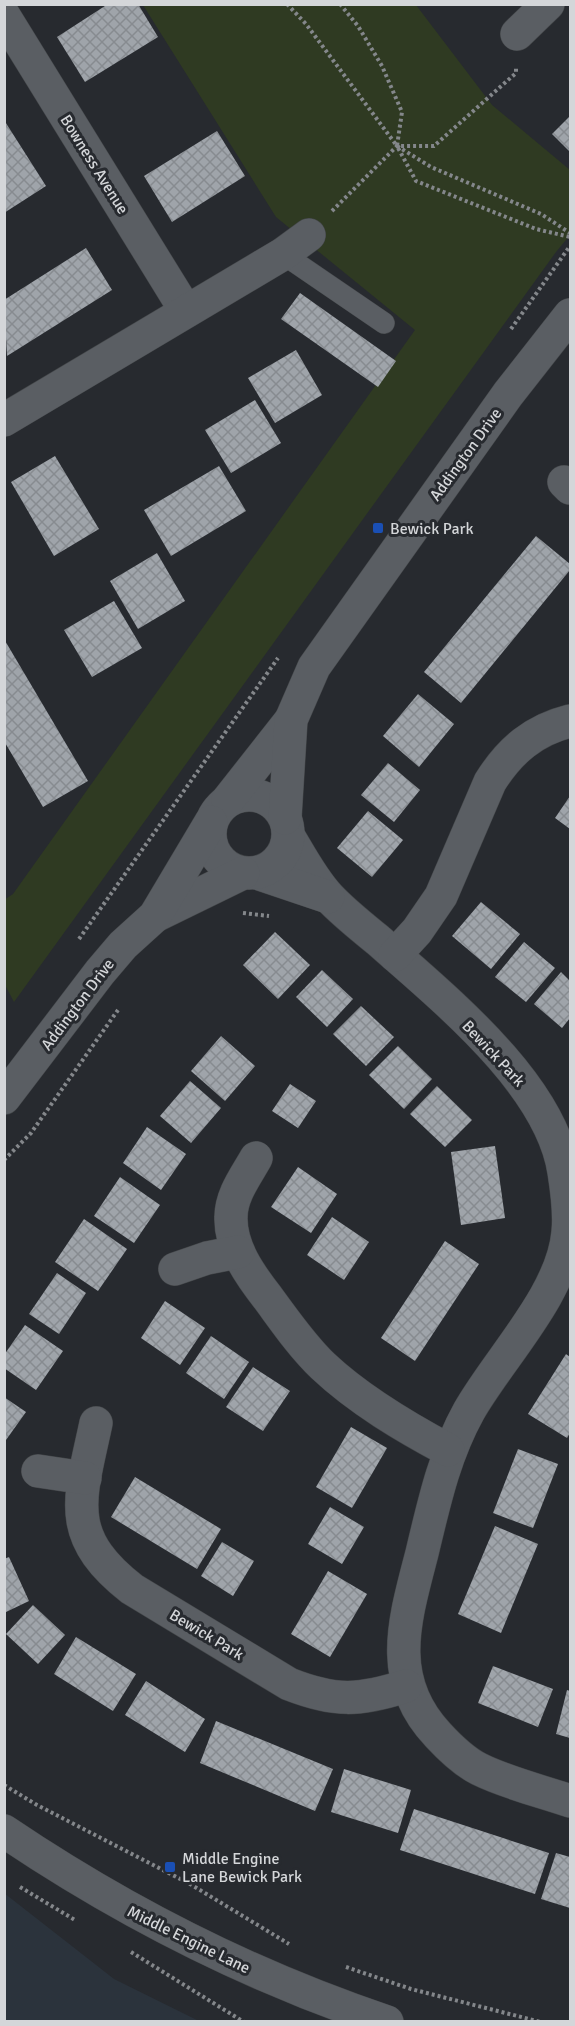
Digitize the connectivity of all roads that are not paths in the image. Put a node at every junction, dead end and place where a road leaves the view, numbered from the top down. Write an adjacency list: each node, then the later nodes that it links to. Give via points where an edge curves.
1 (548, 4): 3 (street)
2 (4, 16): 6 (street, Bowness Avenue)
3 (517, 34)
4 (309, 235): 5 (street)
5 (283, 254): 6 (street); 8 (lane)
6 (186, 311): 9 (street)
7 (570, 315): 10 (street, Addington Drive, via 508,394 314,667)
8 (384, 323)
9 (4, 420)
10 (291, 720): 12 (street, Addington Drive); 13 (street, Addington Drive)
11 (570, 722): 17 (street, via 541,730 500,765 441,896)
12 (220, 811): 13 (street, via 252,794 275,804); 14 (street, via 209,836 212,849 230,869); 16 (street, Addington Drive)
13 (287, 827): 14 (street, via 279,860 270,868); 15 (street, Bewick Park)
14 (250, 873): 15 (street, Bewick Park); 16 (street, Addington Drive)
15 (328, 897): 17 (street, Bewick Park)
16 (155, 916): 18 (street, Addington Drive, via 100,972)
17 (395, 955): 20 (street, Bewick Park, via 463,1019 527,1089 545,1115)
18 (4, 1098)
19 (256, 1158): 21 (street, via 236,1193 231,1214 231,1231)
20 (567, 1171): 24 (street, Bewick Park, via 568,1234 561,1263)
21 (238, 1252): 22 (street); 24 (street, via 259,1287 322,1365 355,1392)
22 (176, 1269)
23 (96, 1423): 26 (street, Bewick Park)
24 (448, 1450): 27 (street, Bewick Park, via 410,1601 404,1636)
25 (38, 1472): 26 (street)
26 (84, 1478): 27 (street, Bewick Park, via 82,1503 89,1542 102,1563 132,1589 289,1684 313,1693 335,1699 369,1697)
27 (406, 1686): 28 (street, Bewick Park, via 427,1721 454,1751 479,1769)
28 (570, 1801)
29 (4, 1831): 30 (street, Middle Engine Lane, via 98,1891 187,1940 275,1981)
30 (387, 2022)

